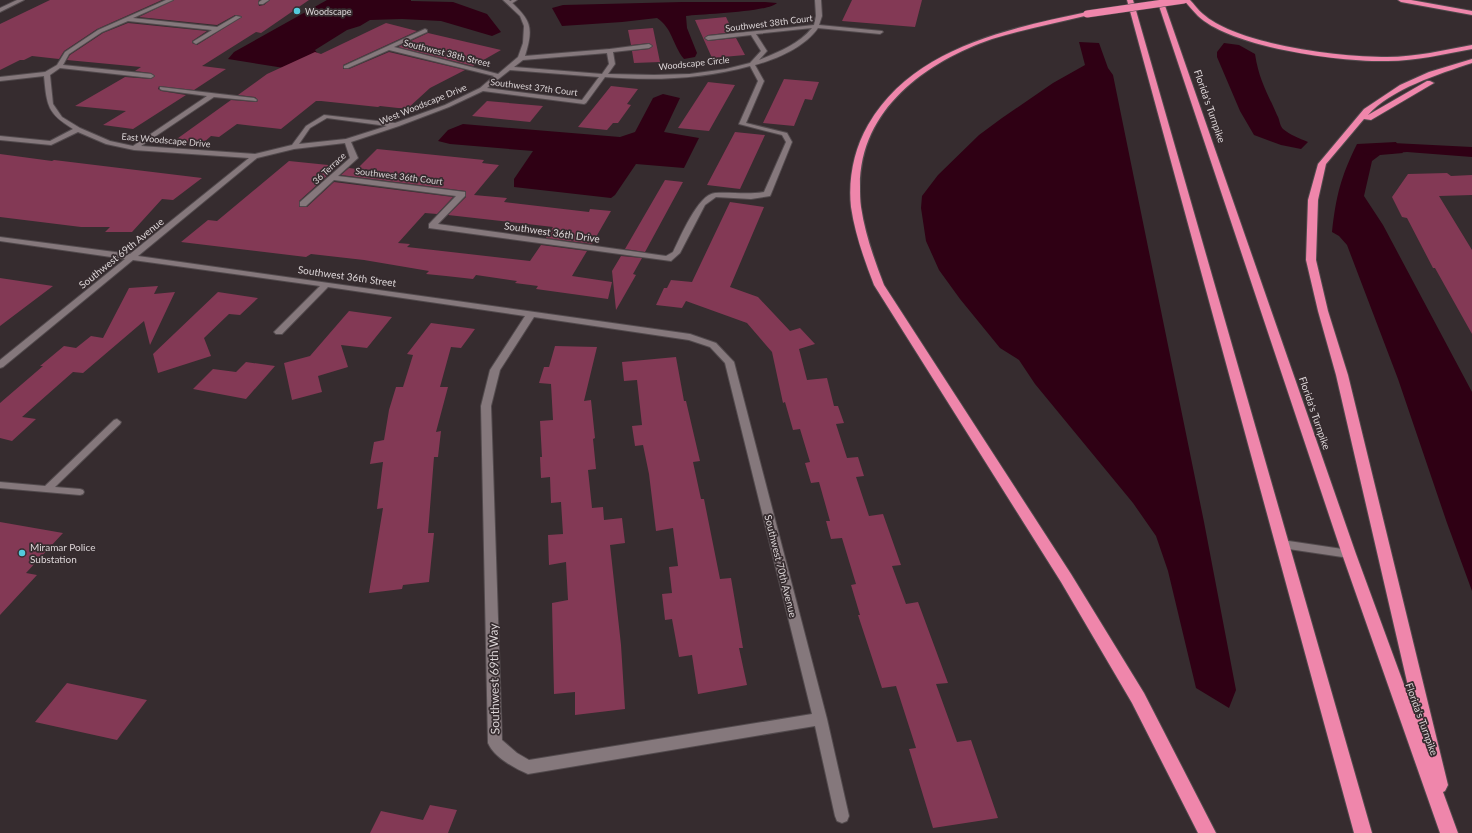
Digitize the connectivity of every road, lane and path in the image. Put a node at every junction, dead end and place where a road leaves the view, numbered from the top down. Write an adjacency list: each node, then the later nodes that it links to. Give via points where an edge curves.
1 (21, 0): 12 (street)
2 (170, 0): 15 (street)
3 (266, 0): 11 (street)
4 (818, 0): 16 (street)
5 (1130, 0): 65 (highway)
6 (1160, 0): 66 (highway, Florida's Turnpike)
7 (1184, 0): 69 (highway, bridge, via 1087,14 1021,29 976,43 922,71 898,89 875,117 867,132 860,150 854,182 854,200 857,223 879,285 1066,578 1134,691)
8 (1187, 0): 24 (highway, via 1199,14 1229,31 1270,44 1312,53 1387,59)
9 (1402, 0): 13 (highway)
10 (510, 1): 27 (street, via 528,26)
11 (261, 3)
12 (0, 10)
13 (1472, 13)
14 (238, 17): 17 (street)
15 (125, 19): 17 (street); 30 (street, via 100,31 68,53)
16 (817, 26): 19 (street, Southwest 38th Court); 20 (street, Southwest 38th Court); 29 (street, Woodscape Circle, via 806,39 772,58)
17 (217, 29): 22 (street)
18 (425, 31): 25 (street)
19 (880, 32)
20 (753, 34): 21 (street, Southwest 38th Court); 29 (street, via 764,51)
21 (708, 38)
22 (196, 42)
23 (649, 46): 26 (street)
24 (1472, 47)
25 (389, 48): 31 (street); 36 (street, Southwest 38th Street)
26 (610, 52): 27 (street); 37 (street, via 612,64)
27 (521, 58): 32 (street, West Woodscape Drive)
28 (1472, 61): 44 (highway, via 1403,87 1367,111)
29 (752, 64): 37 (street, Woodscape Circle, via 676,76); 53 (street, Southwest 36th Drive, via 761,81 742,124 785,134 789,142 767,194 751,197 714,195 702,204 676,253 668,259)
30 (60, 66): 34 (street); 35 (street)
31 (346, 67)
32 (510, 68): 36 (street, West Woodscape Drive); 37 (street, Woodscape Circle)
33 (1472, 68): 44 (highway, via 1427,85)
34 (47, 74): 38 (street); 45 (street, East Woodscape Drive, via 50,104 60,118)
35 (151, 76)
36 (500, 76): 40 (street, West Woodscape Drive)
37 (604, 76): 40 (street, Southwest 37th Court, via 584,102)
38 (2, 80)
39 (162, 88): 41 (street)
40 (482, 89): 43 (street, West Woodscape Drive, via 447,106)
41 (214, 94): 42 (street); 49 (street)
42 (254, 100)
43 (397, 125): 47 (street, West Woodscape Drive); 48 (street, via 326,116 308,127)
44 (1354, 125): 71 (highway, via 1322,164 1313,200 1311,260 1342,375)
45 (78, 129): 46 (street, via 51,143); 49 (street, East Woodscape Drive, via 108,144)
46 (0, 138)
47 (347, 141): 48 (street, West Woodscape Drive); 51 (street, 36 Terrace, via 354,158)
48 (294, 147): 50 (street, West Woodscape Drive)
49 (134, 148): 50 (street, East Woodscape Drive)
50 (255, 156): 55 (street, Southwest 69th Avenue)
51 (333, 178): 52 (street, 36 Terrace); 53 (street, Southwest 36th Court, via 462,194)
52 (304, 204)
53 (432, 226)
54 (0, 239): 55 (street, Southwest 36th Street)
55 (132, 258): 56 (street, Southwest 36th Street); 60 (street, Southwest 69th Avenue)
56 (326, 284): 57 (street, Southwest 36th Street); 58 (street)
57 (531, 314): 59 (street, Southwest 36th Street); 67 (street, Southwest 69th Way, via 495,370 486,406 495,743 512,758 528,767)
58 (279, 332)
59 (690, 337): 67 (street, Southwest 70th Avenue, via 712,344 729,362)
60 (0, 365)
61 (117, 422): 63 (lane)
62 (0, 485): 63 (lane)
63 (47, 489): 64 (lane)
64 (80, 492)
65 (1282, 544): 66 (lane); 70 (highway)
66 (1349, 554): 71 (highway, Florida's Turnpike)
67 (820, 719): 68 (street, Southwest 70th Avenue)
68 (842, 816)
69 (1207, 833)
70 (1363, 833)
71 (1449, 833)

